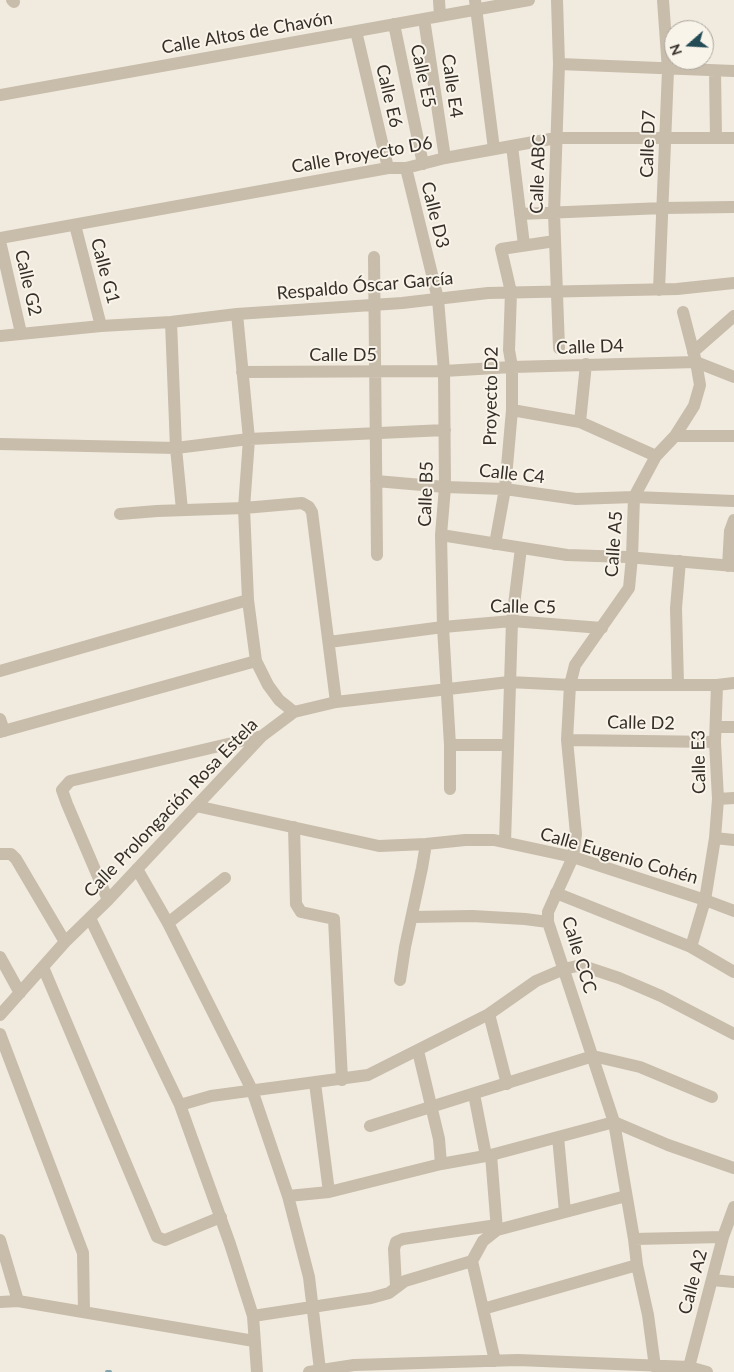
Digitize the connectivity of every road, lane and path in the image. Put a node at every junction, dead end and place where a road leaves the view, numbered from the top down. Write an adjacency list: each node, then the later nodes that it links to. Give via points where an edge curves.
1 (439, 0): 6 (street)
2 (529, 0): 5 (street, Calle Altos de Chavón)
3 (557, 0): 11 (street, Calle ABC)
4 (663, 0): 8 (street, Calle D7)
5 (475, 5): 6 (street, Calle Altos de Chavón); 22 (street)
6 (440, 16): 7 (street, Calle Altos de Chavón)
7 (424, 19): 9 (street, Calle Altos de Chavón); 23 (street, Calle E4)
8 (664, 20)
9 (394, 24): 10 (street, Calle Altos de Chavón); 24 (street, Calle E5)
10 (356, 31): 16 (street, Calle Altos de Chavón); 25 (street, Calle E6)
11 (559, 64): 12 (street); 17 (street, Calle ABC)
12 (664, 70)
13 (668, 70): 14 (street); 18 (street, Calle D7)
14 (715, 71): 15 (street); 19 (street)
15 (734, 71)
16 (0, 95)
17 (556, 138): 18 (street, Calle Proyecto D6); 21 (street, Calle Proyecto D6); 29 (street, Calle ABC)
18 (665, 138): 19 (street, Calle Proyecto D6); 28 (street, Calle D7)
19 (716, 138): 20 (street, Calle Proyecto D6)
20 (734, 138)
21 (512, 146): 22 (street, Calle Proyecto D6); 30 (street)
22 (494, 149): 23 (street, Calle Proyecto D6)
23 (445, 158): 24 (street, Calle Proyecto D6)
24 (423, 164): 26 (street, Calle Proyecto D6)
25 (388, 168): 26 (street, Calle Proyecto D6); 31 (street, Calle Proyecto D6)
26 (406, 168): 40 (street, Calle D3)
27 (734, 207): 28 (street)
28 (663, 208): 29 (street); 37 (street, Calle D7)
29 (554, 213): 30 (street); 33 (street, Calle ABC)
30 (520, 214): 34 (street)
31 (75, 225): 32 (street, Calle Proyecto D6); 46 (street, Calle G1)
32 (0, 240): 47 (street, Calle G2)
33 (555, 241): 34 (street); 39 (street, Calle ABC)
34 (524, 245): 38 (street, Proyecto D2, via 501,248)
35 (374, 257): 41 (street)
36 (734, 283): 37 (street, Respaldo Óscar García)
37 (659, 290): 39 (street, Respaldo Óscar García)
38 (511, 292): 39 (street, Respaldo Óscar García); 40 (street, Respaldo Óscar García); 52 (street, Proyecto D2, via 509,350)
39 (557, 292): 49 (street, Calle ABC)
40 (438, 299): 41 (street, Respaldo Óscar García); 53 (street, Calle B5)
41 (374, 305): 43 (street, Respaldo Óscar García); 55 (street)
42 (683, 312): 50 (street, Calle A5)
43 (237, 314): 45 (street, Respaldo Óscar García); 54 (street)
44 (734, 316): 50 (street)
45 (170, 322): 46 (street, Respaldo Óscar García); 65 (street)
46 (102, 326): 47 (street, Respaldo Óscar García)
47 (21, 334): 48 (street, Respaldo Óscar García)
48 (0, 336)
49 (559, 348)
50 (695, 357): 51 (street, Calle D4); 56 (street, Calle D4); 61 (street, Calle A5, via 700,385 694,406)
51 (586, 364): 52 (street, Calle D4); 58 (street)
52 (512, 367): 53 (street, Calle D4); 57 (street, Proyecto D2)
53 (444, 371): 55 (street, Calle D5); 59 (street, Calle B5)
54 (242, 372): 55 (street, Calle D5); 63 (street)
55 (376, 372): 60 (street)
56 (734, 378)
57 (512, 410): 58 (street); 69 (street, Proyecto D2)
58 (580, 422): 66 (street)
59 (445, 430): 60 (street); 68 (street, Calle B5)
60 (375, 433): 63 (street); 67 (street)
61 (675, 436): 62 (street); 66 (street, Calle A5)
62 (734, 436)
63 (249, 439): 65 (street); 72 (street)
64 (0, 444): 65 (street)
65 (176, 448): 73 (street)
66 (656, 456): 70 (street, Calle A5)
67 (376, 481): 68 (street, Calle C4); 79 (street)
68 (445, 487): 69 (street, Calle C4); 76 (street, Calle B5)
69 (505, 489): 70 (street, Calle C4, via 576,499); 77 (street, Proyecto D2)
70 (634, 497): 71 (street); 80 (street, Calle A5)
71 (734, 500)
72 (244, 508): 73 (street); 83 (street); 87 (street, via 302,503 309,507)
73 (182, 510): 74 (street)
74 (120, 514)
75 (734, 520): 82 (street, via 730,531)
76 (441, 535): 77 (street); 85 (street, Calle B5)
77 (496, 544): 78 (street)
78 (521, 548): 80 (street, via 568,555); 84 (street)
79 (377, 555)
80 (632, 557): 81 (street); 86 (street, Calle A5, via 628,588)
81 (680, 562): 82 (street); 93 (street, via 676,608)
82 (731, 566)
83 (248, 600): 88 (street); 89 (street)
84 (512, 621): 85 (street, Calle C5); 86 (street, Calle C5); 90 (street)
85 (443, 627): 87 (street, Calle C5); 95 (street, Calle B5)
86 (602, 628): 92 (street, Calle A5, via 575,665)
87 (328, 642): 96 (street)
88 (256, 661): 97 (street, via 278,700); 100 (street)
89 (0, 670)
90 (509, 682): 92 (street, Calle Prolongación Rosa Estela); 95 (street, Calle Prolongación Rosa Estela); 104 (street)
91 (734, 683): 94 (street, Calle Prolongación Rosa Estela)
92 (570, 685): 93 (street, Calle Prolongación Rosa Estela); 102 (street, Calle A5)
93 (678, 685): 94 (street, Calle Prolongación Rosa Estela)
94 (717, 685): 98 (street, Calle E3)
95 (446, 690): 96 (street, Calle Prolongación Rosa Estela); 105 (street, Calle B5)
96 (336, 702): 97 (street, Calle Prolongación Rosa Estela)
97 (294, 712): 101 (street, Calle Prolongación Rosa Estela)
98 (716, 727): 99 (street); 103 (street, Calle E3)
99 (734, 727)
100 (1, 728)
101 (262, 736): 109 (street, Calle Prolongación Rosa Estela); 120 (street, via 70,781 62,790)
102 (567, 740): 103 (street, Calle D2); 116 (street, Calle CCC, via 576,834)
103 (715, 742): 108 (street, Calle E3)
104 (508, 744): 105 (street); 113 (street)
105 (450, 745): 106 (street, Calle B5)
106 (450, 789)
107 (734, 798): 108 (street)
108 (718, 799): 111 (street, Calle E3)
109 (196, 806): 110 (street, Calle Eugenio Cohén); 117 (street, Calle Prolongación Rosa Estela)
110 (294, 828): 114 (street, Calle Eugenio Cohén, via 379,846); 141 (street, via 296,904 300,912 334,919)
111 (715, 838): 112 (street); 121 (street, Calle E3)
112 (734, 840)
113 (505, 842): 114 (street, Calle Eugenio Cohén, via 465,840); 116 (street, Calle Eugenio Cohén)
114 (426, 844): 123 (street)
115 (1, 852): 127 (street, via 16,859)
116 (572, 857): 119 (street, Calle CCC); 121 (street, Calle Eugenio Cohén)
117 (137, 869): 120 (street, Calle Prolongación Rosa Estela); 126 (street)
118 (225, 878): 126 (street)
119 (556, 893): 125 (street, Calle CCC, via 548,912); 128 (street)
120 (108, 900): 124 (street, Calle Prolongación Rosa Estela)
121 (705, 900): 122 (street, Calle Eugenio Cohén); 128 (street, Calle E3)
122 (734, 911)
123 (413, 917): 125 (street, via 472,916); 133 (street)
124 (90, 918): 127 (street, Calle Prolongación Rosa Estela); 147 (street)
125 (548, 922): 131 (street, Calle CCC)
126 (168, 923): 144 (street)
127 (65, 942): 130 (street, Calle Prolongación Rosa Estela)
128 (691, 948): 132 (street)
129 (0, 957): 134 (street)
130 (43, 967): 134 (street, Calle Prolongación Rosa Estela); 160 (street, via 157,1238 165,1240)
131 (564, 969): 135 (street, via 536,981); 138 (street, via 577,966 619,978); 140 (street, Calle CCC)
132 (734, 972)
133 (400, 980)
134 (20, 993): 136 (street, Calle Prolongación Rosa Estela)
135 (488, 1014): 139 (street); 143 (street)
136 (0, 1015)
137 (0, 1034): 174 (street, via 83,1253)
138 (734, 1034)
139 (418, 1051): 141 (street, via 368,1075); 148 (street)
140 (593, 1056): 143 (street); 146 (street, via 640,1067); 149 (street, Calle CCC)
141 (342, 1080): 142 (street)
142 (315, 1083): 144 (street); 155 (street)
143 (506, 1084): 145 (street)
144 (252, 1090): 147 (street); 156 (street)
145 (474, 1094): 148 (street); 152 (street)
146 (712, 1097)
147 (180, 1105): 160 (street)
148 (431, 1107): 150 (street); 153 (street, via 440,1139)
149 (614, 1122): 151 (street); 154 (street); 157 (street, Calle CCC)
150 (370, 1126)
151 (558, 1137): 152 (street); 159 (street)
152 (489, 1155): 153 (street); 161 (street)
153 (441, 1164): 155 (street)
154 (734, 1168)
155 (329, 1192): 156 (street)
156 (288, 1196): 172 (street, via 310,1278)
157 (626, 1196): 159 (street); 163 (street, Calle CCC)
158 (734, 1207): 162 (street, Calle A2)
159 (565, 1212): 161 (street)
160 (221, 1217): 175 (street)
161 (497, 1228): 165 (street, via 482,1241); 169 (street, via 396,1242)
162 (723, 1237): 163 (street); 167 (street, Calle A2)
163 (634, 1238): 166 (street, Calle CCC)
164 (0, 1240): 170 (street)
165 (472, 1261): 169 (street); 173 (street)
166 (637, 1265): 173 (street); 178 (street, Calle CCC)
167 (712, 1280): 168 (street); 179 (street, Calle A2)
168 (734, 1282)
169 (396, 1286): 172 (street, via 389,1293 371,1298)
170 (18, 1301): 171 (street); 174 (street)
171 (0, 1302)
172 (312, 1306): 175 (street); 181 (street)
173 (483, 1309): 177 (street)
174 (84, 1312): 176 (street)
175 (253, 1316): 176 (street)
176 (254, 1341): 182 (street)
177 (494, 1361): 178 (street); 180 (street)
178 (655, 1367): 179 (street)
179 (689, 1367): 183 (street)
180 (354, 1368): 181 (street)
181 (314, 1371)
182 (257, 1372)
183 (708, 1372)

